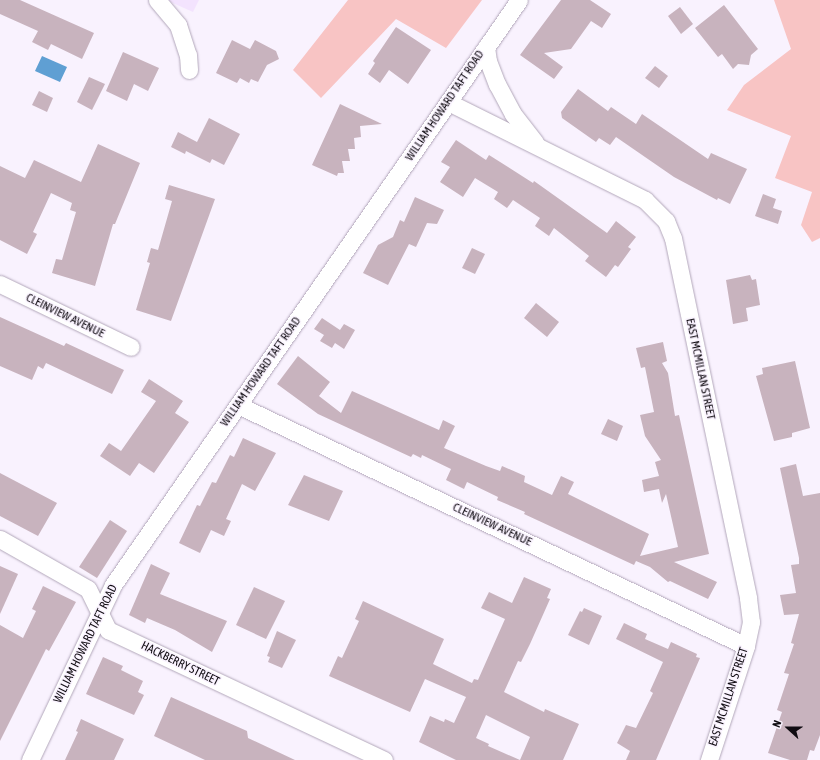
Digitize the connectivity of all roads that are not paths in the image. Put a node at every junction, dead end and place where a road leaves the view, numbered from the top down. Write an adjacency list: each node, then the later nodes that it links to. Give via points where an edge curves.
1 (157, 0): 4 (street, via 178,26 188,55)
2 (519, 0): 3 (street, WILLIAM HOWARD TAFT ROAD)
3 (486, 47): 5 (street, WILLIAM HOWARD TAFT ROAD); 6 (street, via 488,61 497,84 513,114)
4 (189, 70)
5 (448, 102): 6 (street, EAST MCMILLAN STREET); 9 (street, WILLIAM HOWARD TAFT ROAD)
6 (537, 145): 12 (street, EAST MCMILLAN STREET, via 645,200 666,221 673,238 748,598 751,622)
7 (0, 284): 8 (street, CLEINVIEW AVENUE)
8 (131, 347)
9 (238, 405): 11 (street, WILLIAM HOWARD TAFT ROAD, via 114,586); 12 (street, CLEINVIEW AVENUE)
10 (0, 539): 11 (street, HACKBERRY STREET, via 88,589)
11 (101, 610): 13 (street, WILLIAM HOWARD TAFT ROAD); 14 (street, HACKBERRY STREET, via 108,630)
12 (746, 646): 15 (street, EAST MCMILLAN STREET)
13 (30, 760)
14 (384, 760)
15 (709, 760)

